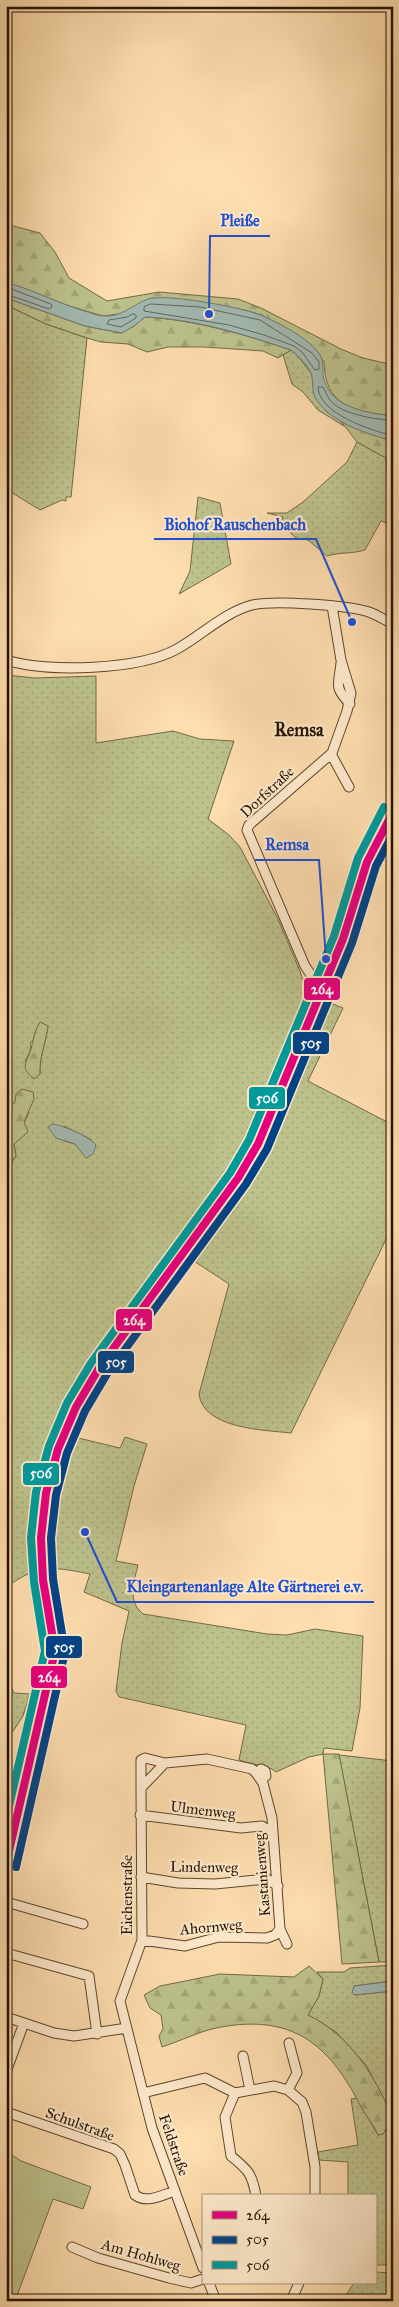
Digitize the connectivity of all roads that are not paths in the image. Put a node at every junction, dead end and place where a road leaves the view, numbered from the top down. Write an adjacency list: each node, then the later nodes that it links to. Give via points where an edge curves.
1 (332, 606): 2 (street, via 370,613); 3 (street, via 253,605 236,611 165,655 136,662 99,667 49,667); 4 (street, Dorfstraße, via 341,660 338,688 350,704)
2 (393, 624)
3 (6, 660)
4 (331, 754): 5 (street); 7 (street, Dorfstraße, via 247,830 304,966)
5 (349, 786)
6 (393, 812): 7 (street, via 367,862 343,939)
7 (323, 986): 14 (street, via 258,1144 238,1178 98,1369 69,1423 52,1467 40,1539 55,1650)
8 (165, 1763): 9 (street); 9 (street, Eichenstraße, via 141,1760); 11 (street, Kastanienweg, via 207,1759 252,1769 260,1779)
9 (141, 1788): 10 (street, Eichenstraße)
10 (140, 1815): 12 (street, Ulmenweg, via 241,1828); 16 (street, Eichenstraße)
11 (272, 1818): 12 (street); 13 (street, Kastanienweg)
12 (262, 1826): 13 (street)
13 (273, 1834): 15 (street, Kastanienweg)
14 (6, 1865)
15 (277, 1871): 17 (street); 18 (street, Kastanienweg)
16 (141, 1877): 17 (street, Lindenweg, via 196,1883); 23 (street, Eichenstraße)
17 (267, 1880): 18 (street)
18 (278, 1886): 21 (street, Kastanienweg)
19 (6, 1902): 20 (street)
20 (83, 1924)
21 (280, 1929): 22 (street); 22 (street, Kastanienweg, via 287,1944)
22 (267, 1938): 23 (street, Ahornweg, via 219,1937 185,1946)
23 (142, 1940): 27 (street, Eichenstraße, via 120,2001)
24 (6, 1953): 28 (street, via 89,1976)
25 (6, 2017): 26 (street)
26 (24, 2023): 28 (street, via 54,2033 74,2036); 31 (street)
27 (127, 2028): 28 (street); 34 (street, Feldstraße)
28 (97, 2034)
29 (289, 2043): 33 (street, via 297,2073)
30 (243, 2056): 32 (street)
31 (6, 2072)
32 (250, 2090): 33 (street, via 274,2086); 35 (street)
33 (288, 2090): 39 (street, via 302,2102 306,2112 315,2167)
34 (143, 2093): 35 (street, via 205,2078); 37 (street, Feldstraße)
35 (235, 2093): 38 (street, via 225,2117 231,2156 252,2176)
36 (6, 2112): 37 (street, Schulstraße, via 114,2149 120,2154 135,2196 146,2200)
37 (175, 2191): 41 (street, Feldstraße)
38 (256, 2194)
39 (315, 2194)
40 (72, 2247): 42 (street, Am Hohlweg, via 98,2258 169,2278 191,2283)
41 (202, 2265)
42 (202, 2279)
43 (209, 2284): 45 (street)
44 (299, 2284): 46 (street)
45 (216, 2301)
46 (291, 2301)

